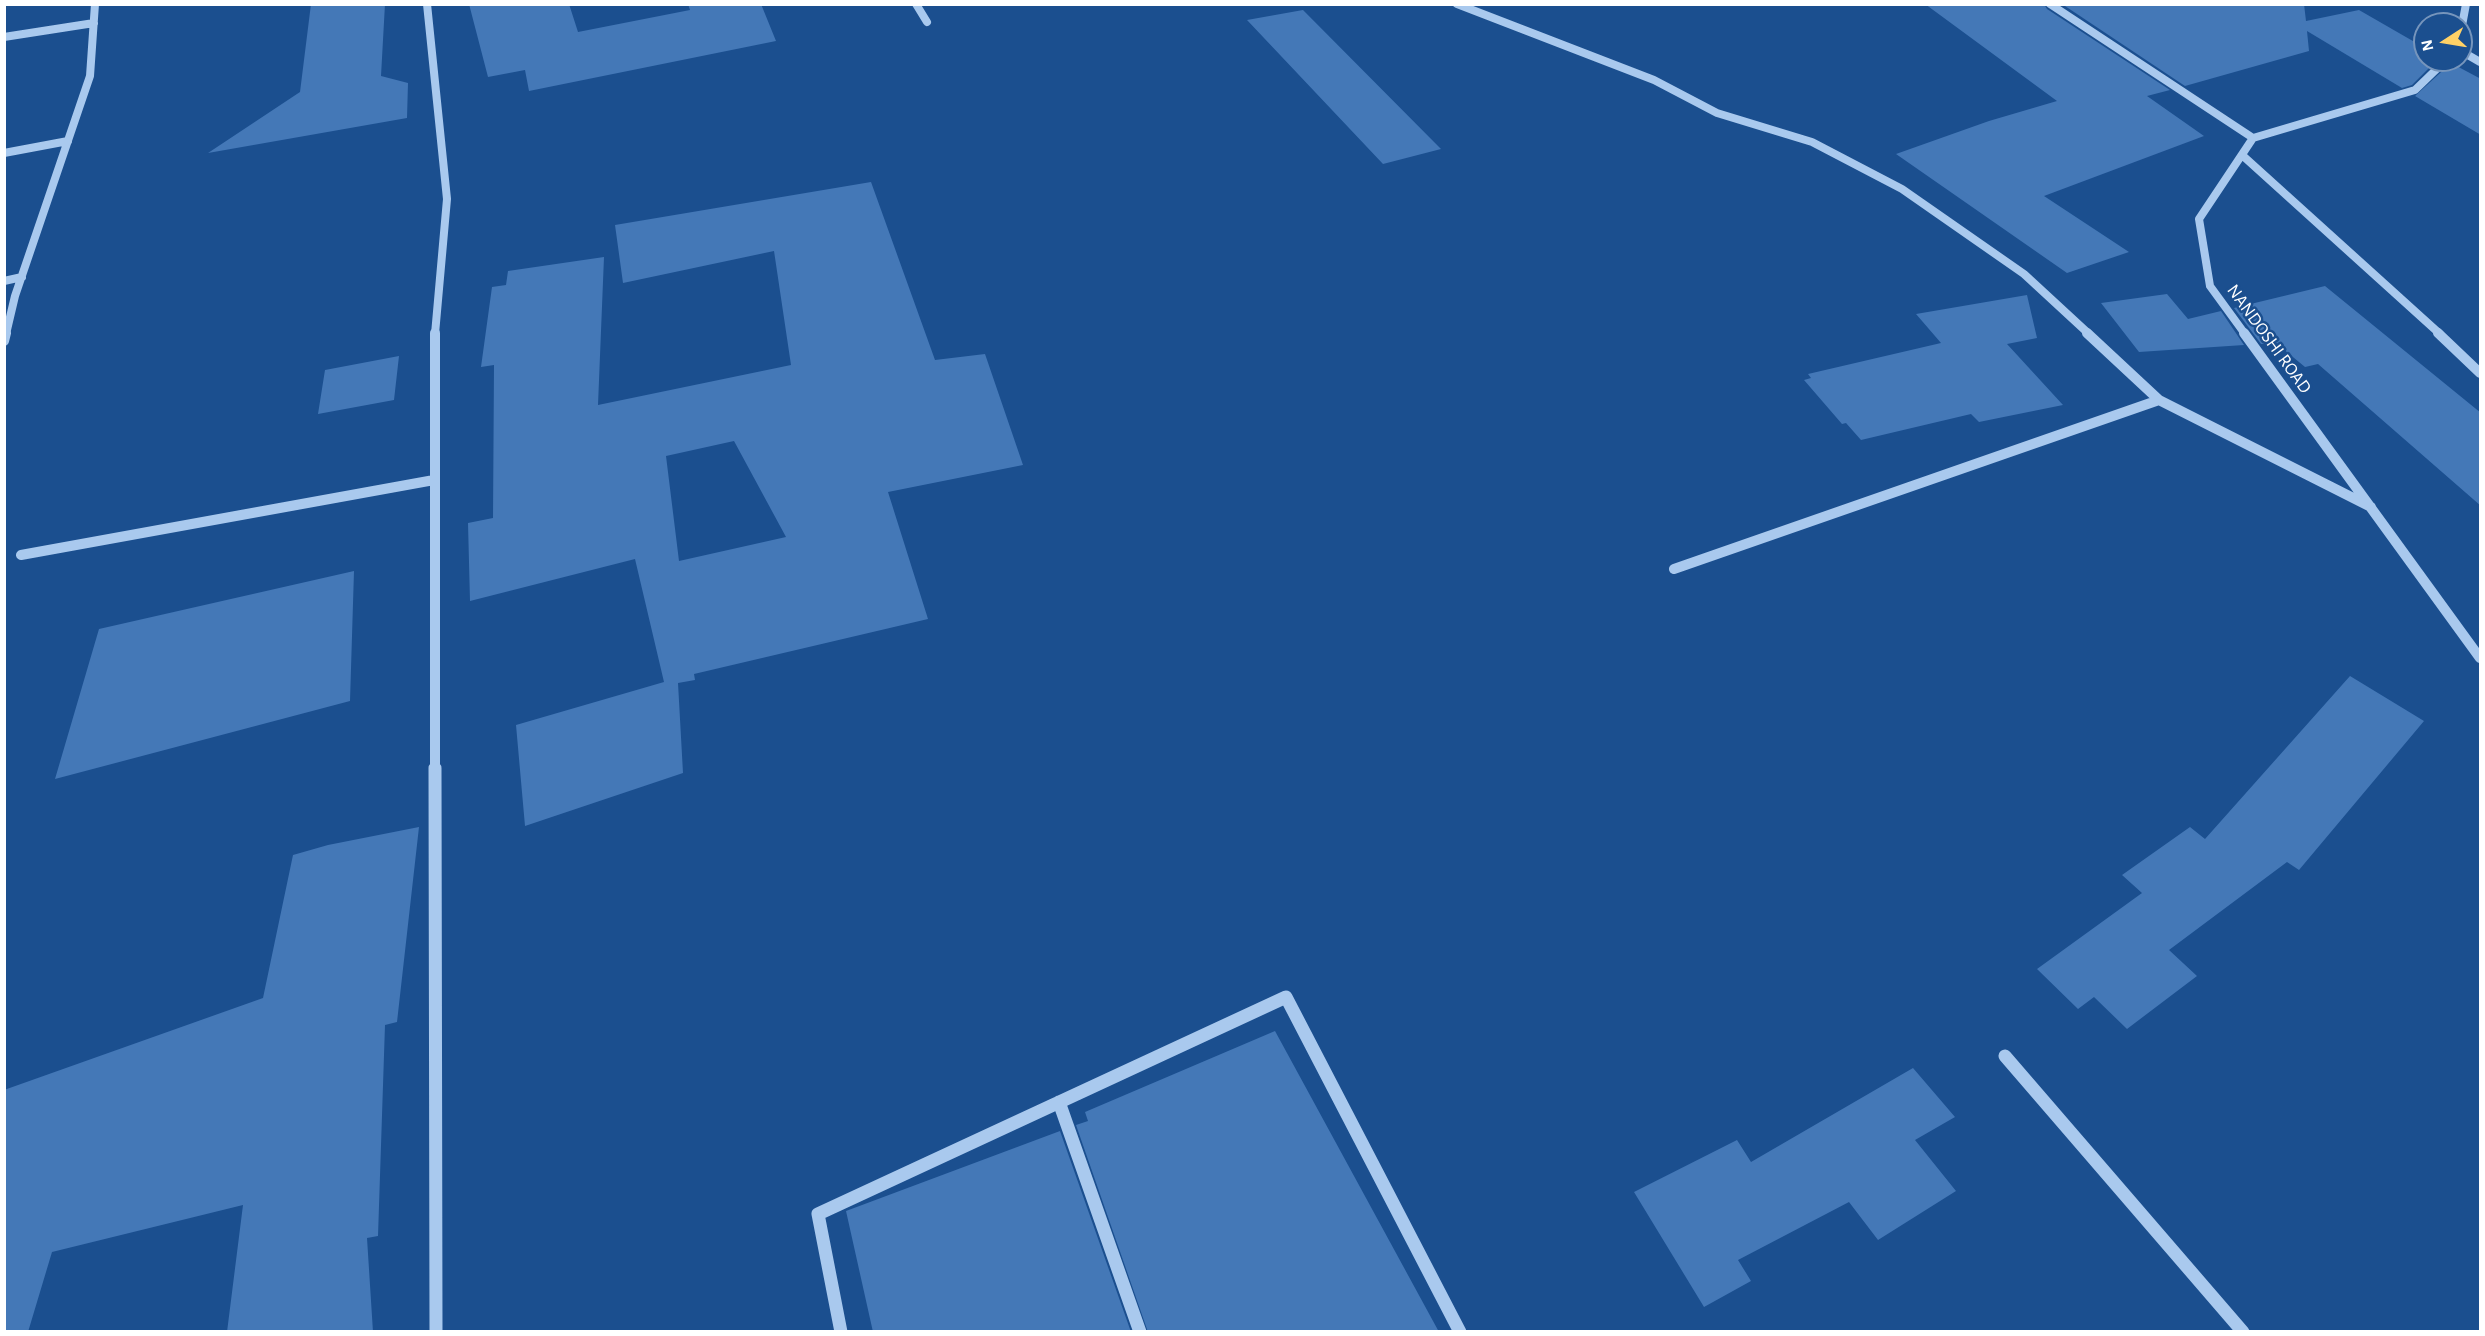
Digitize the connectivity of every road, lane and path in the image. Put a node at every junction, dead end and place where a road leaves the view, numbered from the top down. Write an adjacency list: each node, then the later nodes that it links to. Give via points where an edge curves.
1 (95, 4): 7 (street)
2 (427, 4): 19 (street, via 447,199 435,317)
3 (916, 4): 6 (street)
4 (1457, 4): 18 (street, via 1654,80 1717,113 1812,142 1902,189 2024,274)
5 (2050, 4): 10 (street)
6 (927, 22)
7 (94, 23): 8 (street); 11 (street, via 90,76)
8 (4, 37)
9 (2434, 72): 10 (street, via 2415,90)
10 (2253, 138): 13 (street, NANDOSHI ROAD)
11 (68, 141): 12 (street); 14 (street)
12 (4, 153)
13 (2242, 155): 17 (street); 20 (street, NANDOSHI ROAD, via 2199,219 2210,286)
14 (22, 277): 15 (street); 16 (street)
15 (4, 281)
16 (4, 341)
17 (2481, 373)
18 (2159, 400): 20 (street); 22 (street)
19 (434, 480): 21 (street); 26 (street)
20 (2371, 507): 23 (street, NANDOSHI ROAD)
21 (21, 555)
22 (1674, 568)
23 (2481, 658)
24 (2005, 1056): 30 (street)
25 (1059, 1102): 27 (street, via 818,1214); 28 (street); 29 (street, via 1286,997)
26 (436, 1332)
27 (841, 1332)
28 (1140, 1332)
29 (1460, 1332)
30 (2243, 1332)

